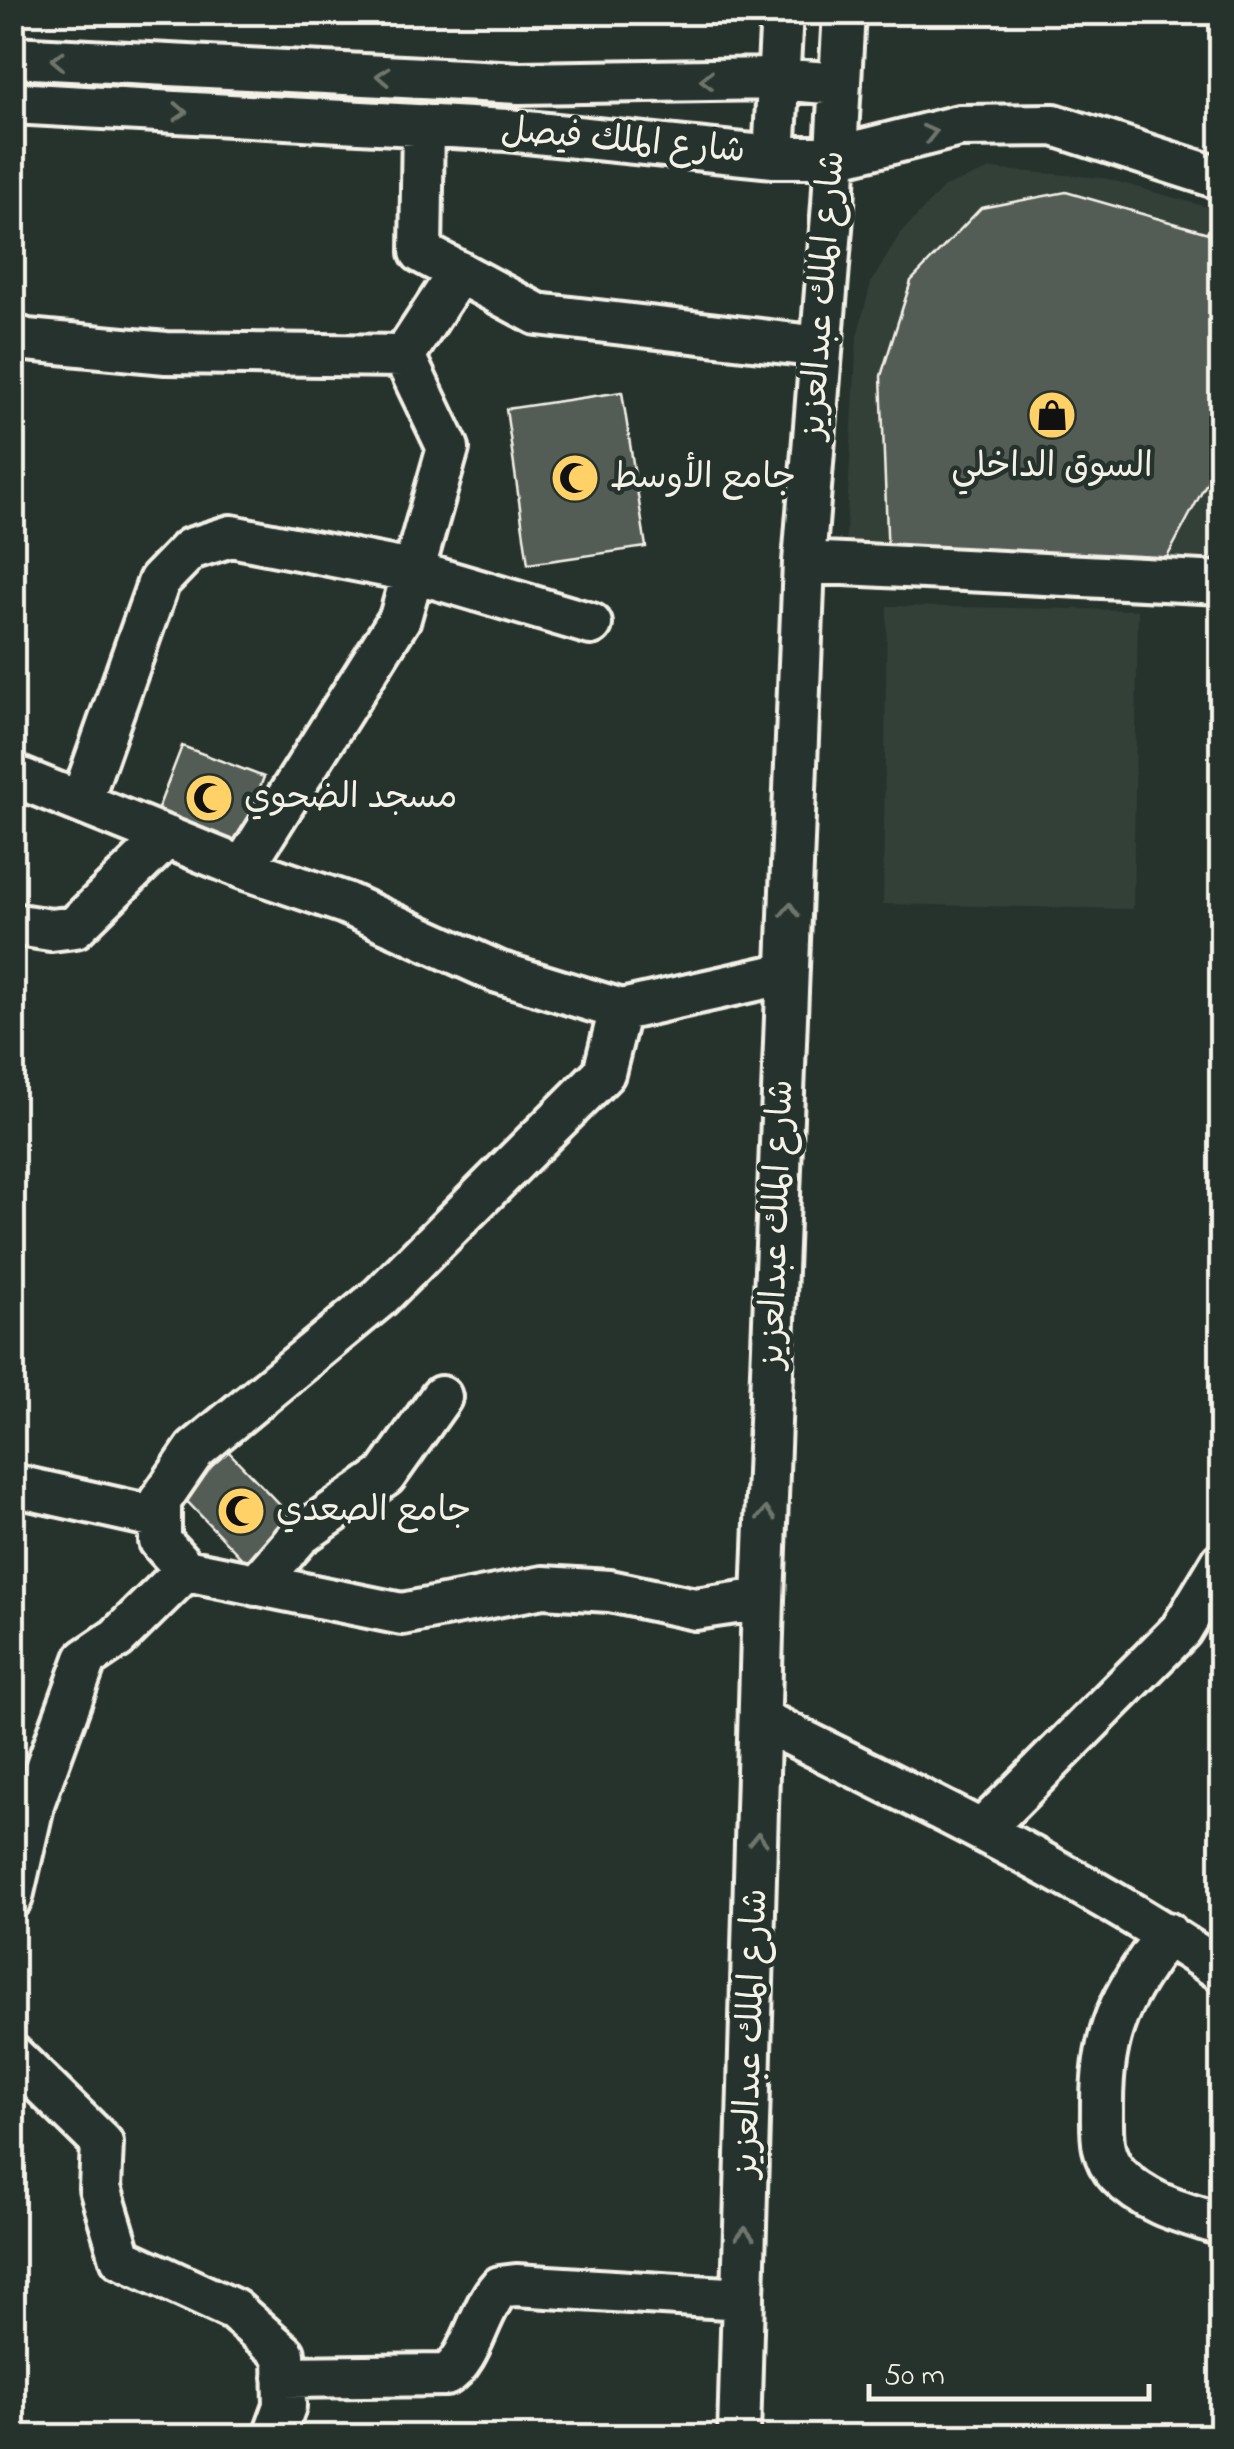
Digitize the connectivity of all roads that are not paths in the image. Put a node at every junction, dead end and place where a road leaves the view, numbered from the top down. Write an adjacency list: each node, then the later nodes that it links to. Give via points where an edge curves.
1 (782, 12): 4 (street, شارع الملك عبدالعزيز)
2 (844, 12): 5 (street, شارع الملك عبدالعزيز)
3 (12, 57): 4 (street, one-way to 3, via 518,83)
4 (776, 79): 5 (street); 8 (street, شارع الملك عبدالعزيز)
5 (840, 84): 9 (street, شارع الملك عبدالعزيز)
6 (12, 103): 7 (street, شارع الملك فيصل, one-way to 7)
7 (422, 125): 8 (street, شارع الملك فيصل); 11 (street, via 421,252)
8 (774, 156): 9 (street, شارع الملك فيصل)
9 (836, 157): 10 (street, شارع الملك فيصل, one-way to 10, via 959,126 1054,125); 13 (street, شارع الملك عبدالعزيز)
10 (1222, 179)
11 (459, 272): 13 (street, via 536,314); 14 (street)
12 (12, 335): 14 (street, via 166,354)
13 (821, 347): 15 (street, شارع الملك عبدالعزيز)
14 (404, 356): 16 (street, via 448,448)
15 (804, 562): 17 (street); 24 (street, شارع الملك عبدالعزيز, one-way to 15)
16 (411, 571): 18 (street); 20 (street, via 231,536 190,549 159,580); 22 (street, via 400,618)
17 (1222, 583)
18 (590, 624)
19 (12, 775): 20 (street)
20 (80, 802): 21 (street)
21 (167, 837): 22 (street); 23 (street, via 75,927)
22 (243, 868): 25 (street, via 345,903 498,972)
23 (12, 924)
24 (788, 974): 25 (street); 32 (street, شارع الملك عبدالعزيز, one-way to 24)
25 (620, 1009): 28 (street, via 604,1073 380,1297 195,1450 160,1501)
26 (441, 1397): 31 (street, via 385,1476 300,1534)
27 (12, 1485): 28 (street)
28 (160, 1518): 30 (street, via 160,1541)
29 (1222, 1562): 34 (street, via 1181,1630)
30 (186, 1570): 31 (street); 35 (street, via 86,1659 34,1802)
31 (256, 1584): 32 (street, via 402,1614 543,1586 610,1591 695,1610)
32 (763, 1599): 33 (street, شارع الملك عبدالعزيز)
33 (762, 1720): 34 (street); 40 (street, شارع الملك عبدالعزيز, one-way to 33)
34 (982, 1830): 36 (street)
35 (12, 1897)
36 (1166, 1933): 37 (street); 39 (street, via 1109,2028 1101,2075 1102,2149 1117,2174 1152,2203)
37 (1222, 1970)
38 (12, 2055): 41 (street, via 102,2144 100,2188 121,2258 234,2310 284,2354)
39 (1222, 2225)
40 (744, 2299): 41 (street, via 500,2287 457,2369 446,2375); 43 (street, شارع الملك عبدالعزيز)
41 (284, 2378): 42 (street)
42 (274, 2436)
43 (739, 2436)

